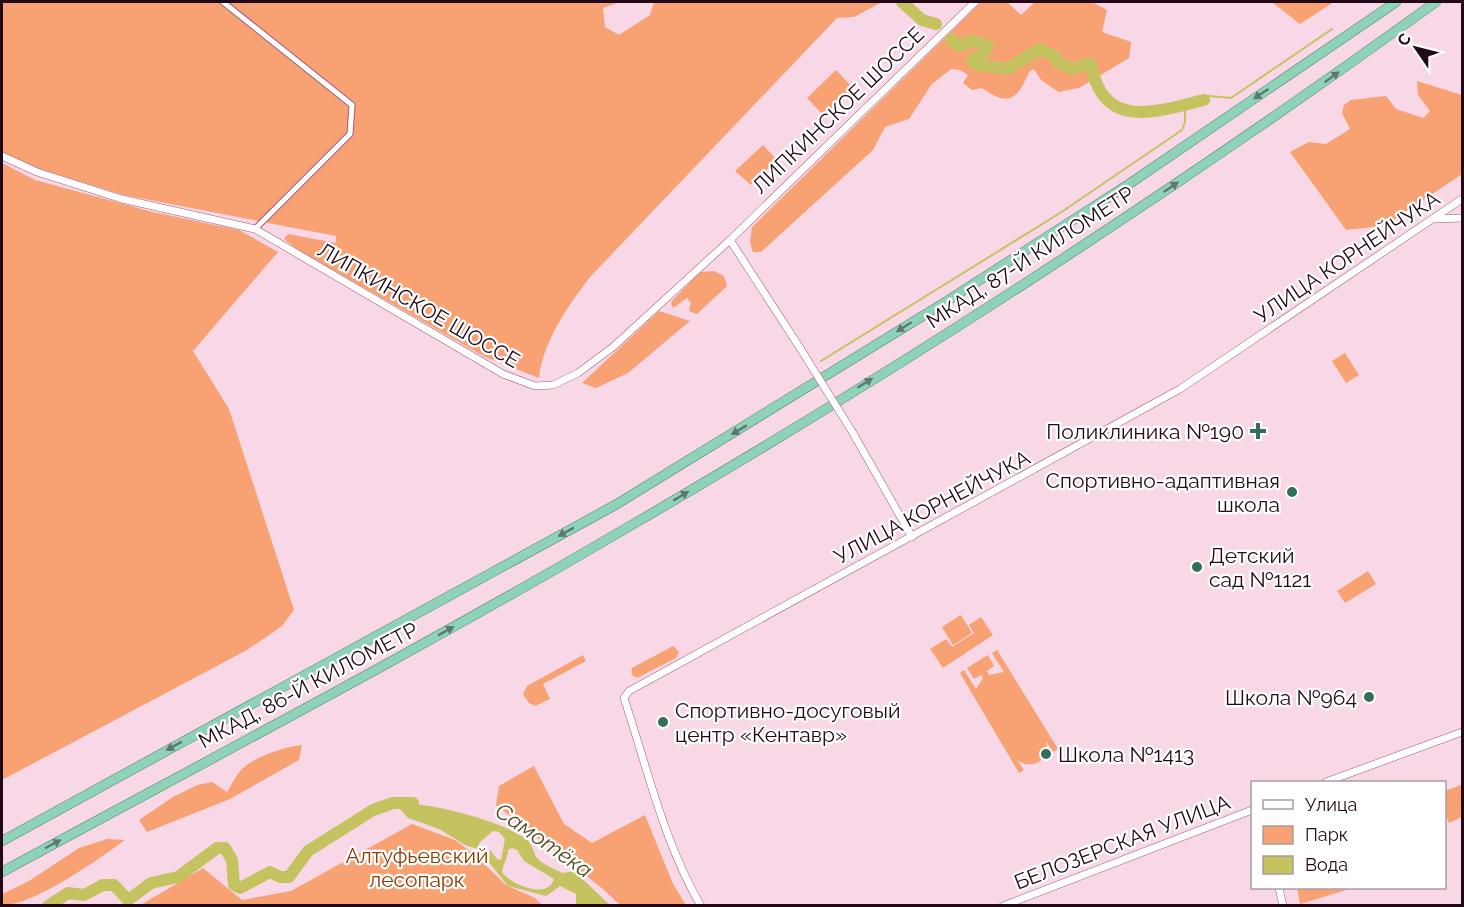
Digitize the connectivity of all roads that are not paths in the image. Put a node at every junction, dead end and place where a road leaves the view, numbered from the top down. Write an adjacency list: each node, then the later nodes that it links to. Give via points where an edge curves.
1 (224, 2): 9 (street, via 352,105 350,134)
2 (975, 2): 10 (street, ЛИПКИНСКОЕ ШОССЕ)
3 (1396, 2): 11 (highway, МКАД, 87-Й КИЛОМЕТР, one-way to 11, via 1119,190)
4 (1436, 2): 12 (highway, МКАД, 87-Й КИЛОМЕТР, one-way to 4, via 1143,206)
5 (2, 156): 9 (street, ЛИПКИНСКОЕ ШОССЕ, via 37,172 122,199)
6 (1462, 200): 7 (street); 8 (street, УЛИЦА КОРНЕЙЧУКА)
7 (1462, 216): 8 (street)
8 (1433, 220): 13 (street, УЛИЦА КОРНЕЙЧУКА, via 1180,389)
9 (255, 230): 10 (street, ЛИПКИНСКОЕ ШОССЕ, via 488,366 541,387 570,378 613,347)
10 (730, 240): 13 (street, bridge, via 853,433)
11 (617, 504): 17 (highway, МКАД, 86-Й КИЛОМЕТР, one-way to 17)
12 (631, 526): 18 (highway, МКАД, 86-Й КИЛОМЕТР, one-way to 12)
13 (912, 537): 20 (street, УЛИЦА КОРНЕЙЧУКА, via 629,691 624,698 686,879)
14 (1462, 732): 15 (street)
15 (1331, 781)
16 (1251, 810): 21 (street, БЕЛОЗЕРСКАЯ УЛИЦА)
17 (2, 841)
18 (2, 872)
19 (1279, 889): 22 (street)
20 (701, 906)
21 (1003, 906)
22 (1283, 906)

